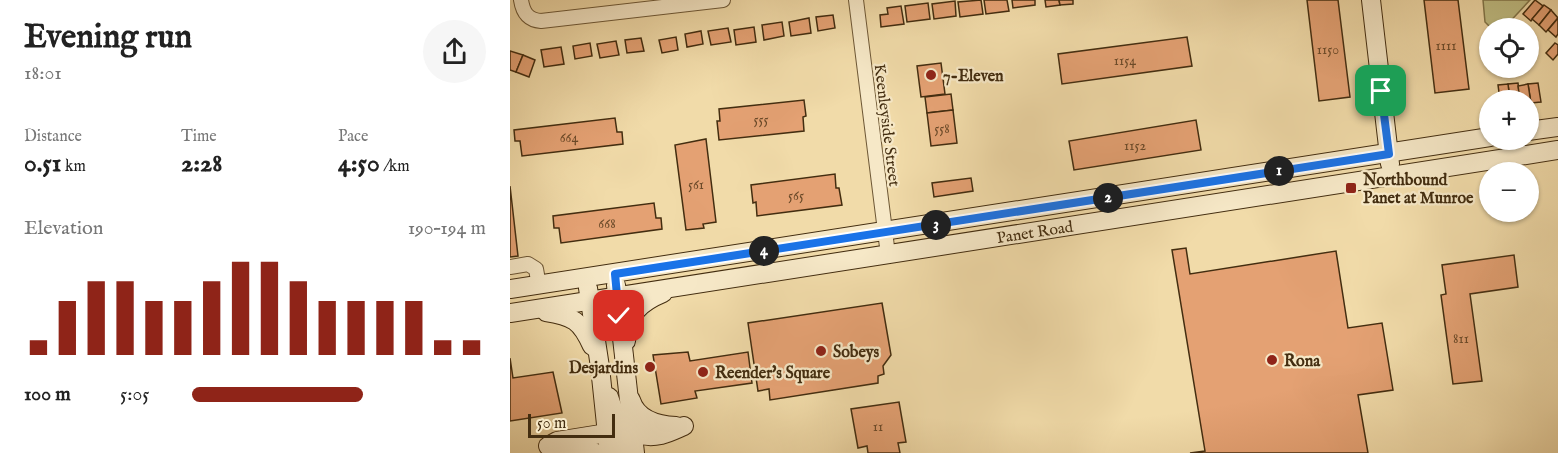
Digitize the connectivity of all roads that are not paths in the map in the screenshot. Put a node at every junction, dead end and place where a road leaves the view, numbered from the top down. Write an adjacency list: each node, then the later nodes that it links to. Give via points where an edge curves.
1 (521, 0): 2 (street, via 527,16 541,21)
2 (723, 0)
3 (856, 0): 11 (street, Keenleyside Street)
4 (1371, 0): 9 (street)
5 (1558, 127): 6 (street)
6 (1539, 130)
7 (1479, 139): 9 (street, Panet Road)
8 (1558, 150): 10 (street, Panet Road)
9 (1389, 154): 10 (street); 11 (street, Panet Road)
10 (1392, 175): 12 (street, Panet Road)
11 (885, 232): 12 (street, Keenleyside Street); 14 (street, Panet Road)
12 (888, 255): 17 (street, Panet Road)
13 (510, 267): 16 (street, via 528,264 536,269)
14 (615, 274): 15 (street, Panet Road); 19 (street)
15 (587, 278): 16 (street, Panet Road); 20 (street)
16 (539, 286): 18 (street, Panet Road)
17 (676, 287): 19 (street, Panet Road); 23 (street, via 634,312 627,325)
18 (510, 289)
19 (616, 296): 20 (street, Panet Road); 23 (street)
20 (590, 301): 21 (street, Panet Road); 24 (street)
21 (532, 309): 22 (street, Panet Road); 24 (street, via 573,318 581,325)
22 (510, 313)
23 (624, 354): 25 (street)
24 (598, 362): 26 (street, via 613,411 619,421); 27 (street)
25 (628, 390): 26 (street); 26 (street, via 633,407 647,420 684,426 661,435 642,435)
26 (633, 430): 31 (street)
27 (607, 433): 28 (street, via 548,446); 29 (street); 30 (street, via 620,441)
28 (596, 453)
29 (609, 453)
30 (625, 453)
31 (635, 453)

